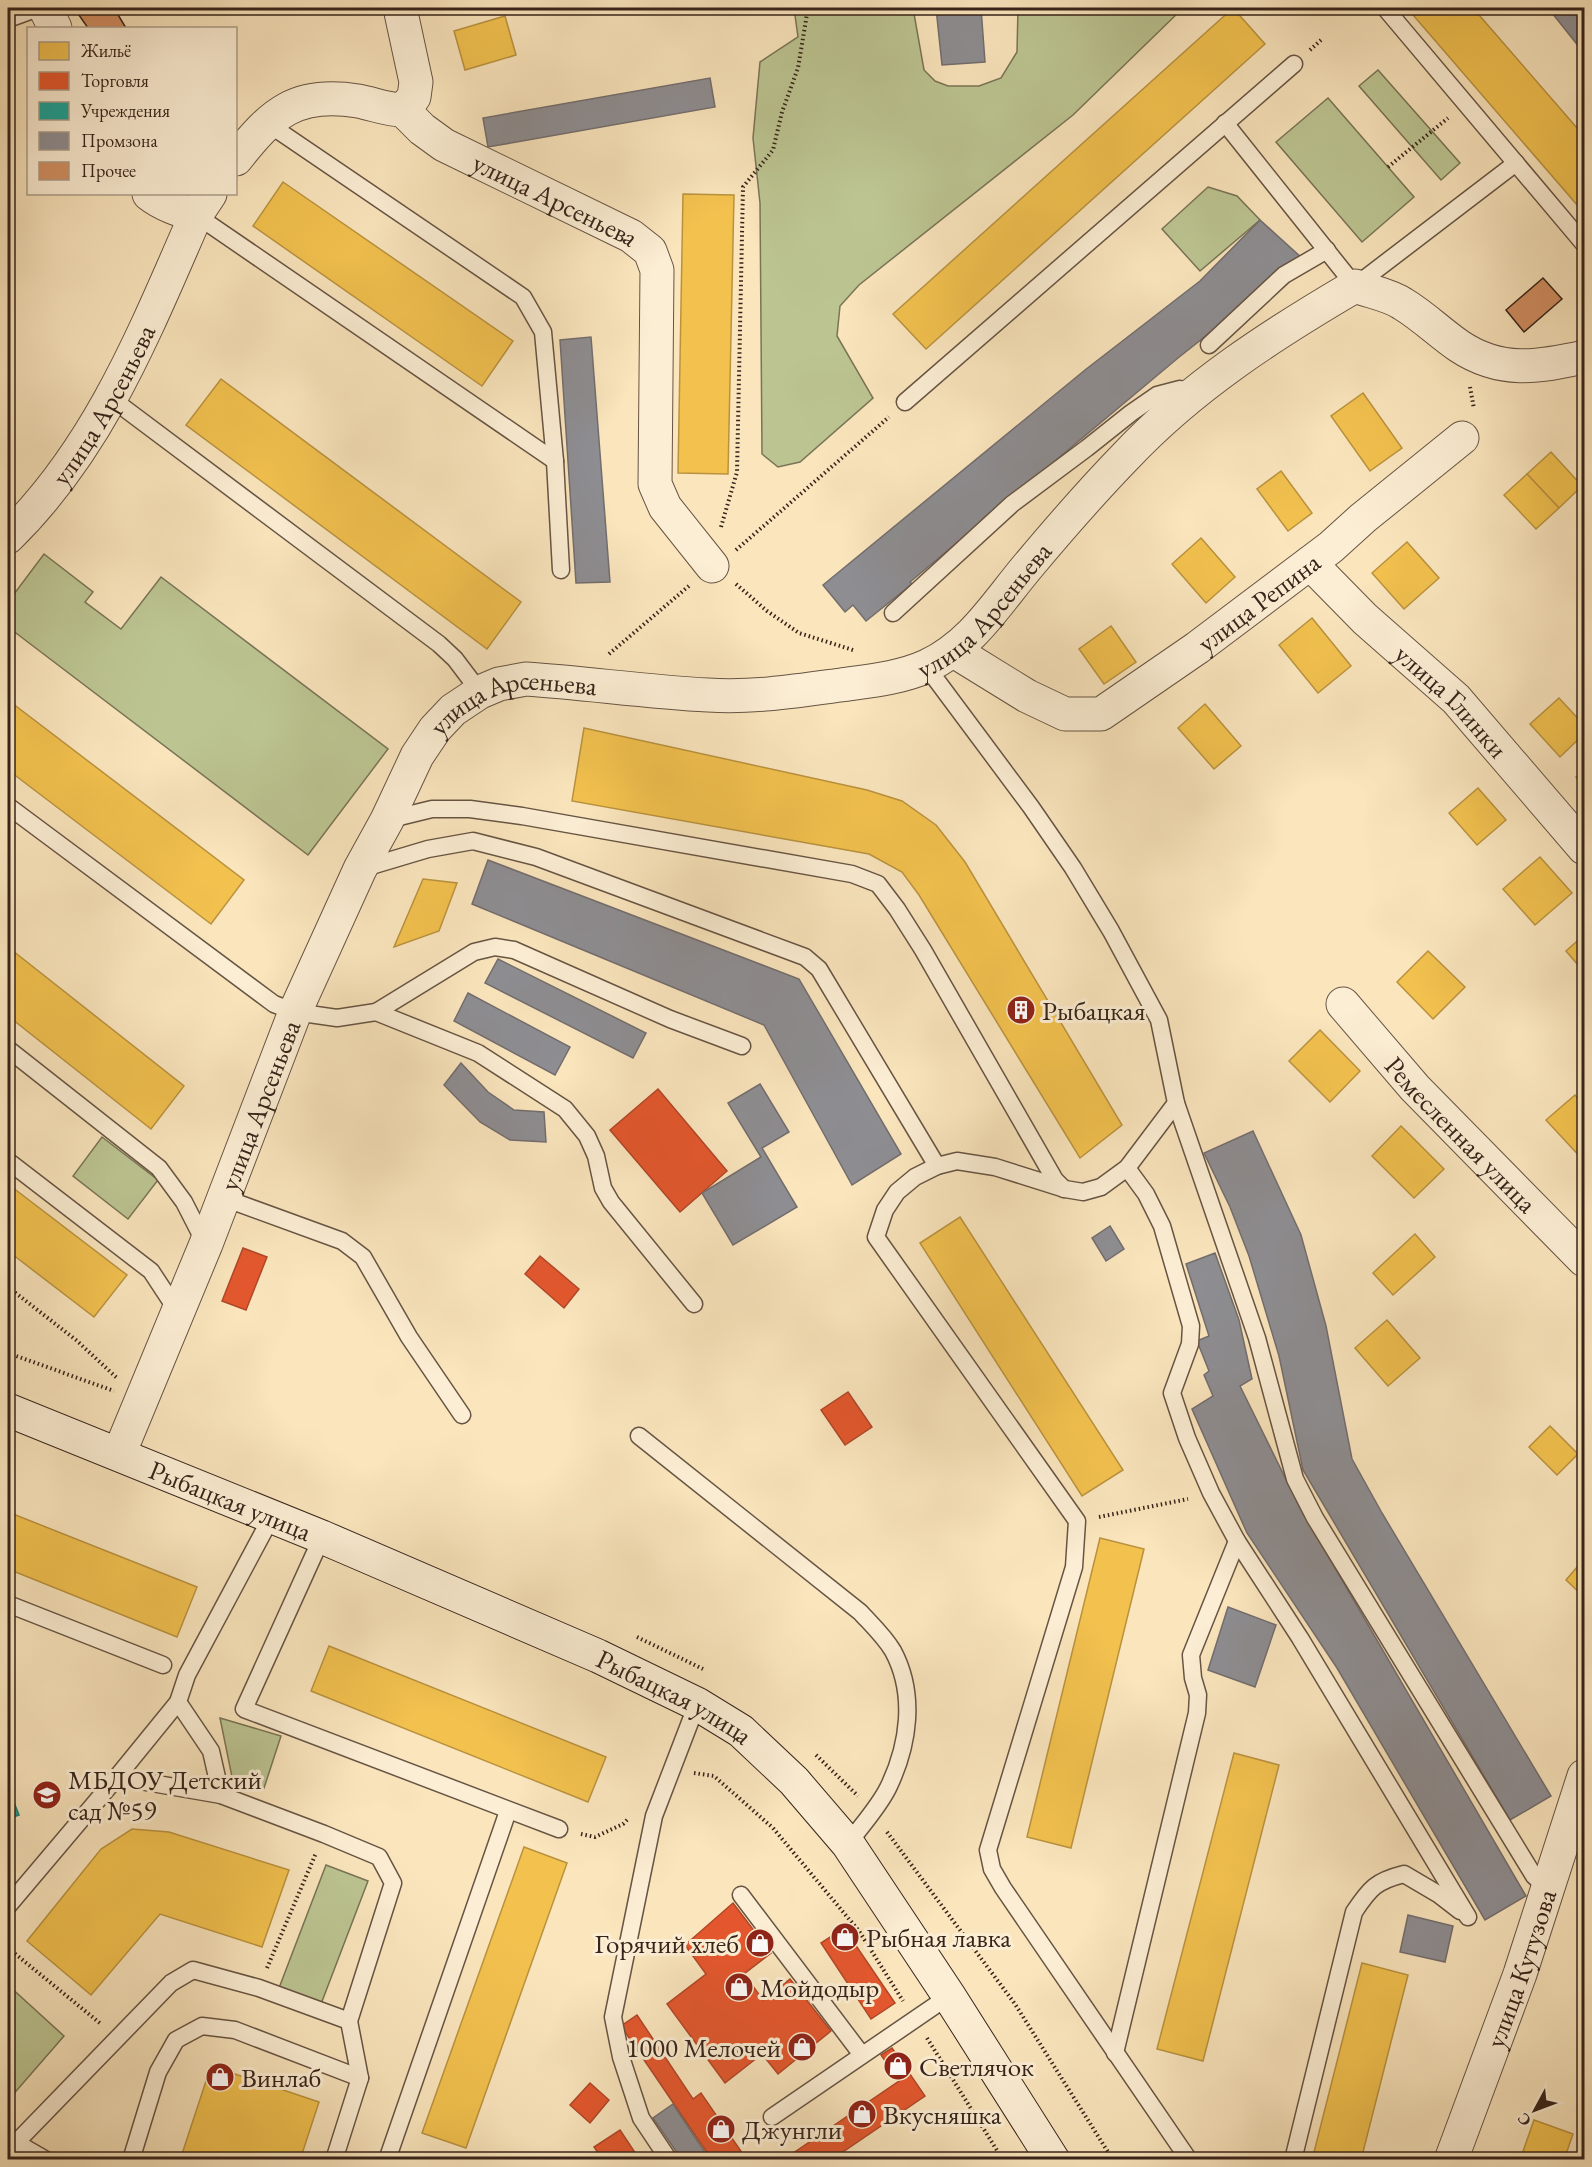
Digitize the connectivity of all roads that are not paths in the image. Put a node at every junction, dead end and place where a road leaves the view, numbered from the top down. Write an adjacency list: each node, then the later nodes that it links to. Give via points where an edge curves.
1 (38, 8): 5 (lane)
2 (45, 8): 6 (street)
3 (400, 8): 8 (street, via 416,82 414,97)
4 (1385, 8): 12 (lane)
5 (8, 19)
6 (55, 27)
7 (1294, 64): 10 (lane)
8 (403, 110): 9 (street, via 323,98 303,101); 27 (street, улица Арсеньева, via 444,146 631,236 650,251 657,270 655,484 665,507)
9 (267, 123): 11 (street); 24 (lane, via 523,297 543,333)
10 (1225, 123): 16 (lane); 22 (lane)
11 (237, 158)
12 (1516, 163): 15 (lane); 17 (lane)
13 (150, 195): 14 (street, via 173,208)
14 (203, 204): 21 (street, улица Арсеньева); 24 (lane)
15 (1584, 244)
16 (1327, 250): 17 (lane); 18 (lane, via 1284,275)
17 (1355, 286): 19 (street, via 1402,303 1479,358 1537,367); 20 (street, улица Арсеньева, via 1233,362)
18 (1209, 345)
19 (1584, 357)
20 (1194, 393): 29 (lane, via 1180,389 1157,395 1131,413 1012,504); 30 (street, улица Арсеньева, via 1128,454 1054,535 975,633)
21 (112, 399): 25 (street, улица Арсеньева, via 81,450); 32 (lane, via 439,644)
22 (905, 402)
23 (1462, 438): 26 (street, улица Репина)
24 (555, 460): 28 (lane)
25 (8, 537)
26 (1310, 563): 30 (street, улица Репина, via 1101,714 1065,714 1027,696); 35 (street, улица Глинки, via 1365,619 1456,699)
27 (712, 566)
28 (561, 570)
29 (892, 613)
30 (954, 651): 31 (street, улица Арсеньева)
31 (926, 666): 32 (street, улица Арсеньева, via 884,679 747,695 526,679); 42 (lane, via 1031,807 1111,931 1159,1020)
32 (480, 692): 34 (street, улица Арсеньева, via 453,710 435,729 417,756)
33 (8, 806): 38 (lane, via 274,1004)
34 (387, 820): 36 (street, улица Арсеньева); 46 (lane, via 432,809 470,809 852,874 878,884 922,950 1055,1180)
35 (1584, 848)
36 (360, 869): 38 (street, улица Арсеньева); 44 (lane, via 428,849 473,842 536,857 805,957 819,969)
37 (1343, 1004): 49 (street, Ремесленная улица, via 1415,1088)
38 (296, 1012): 39 (lane, via 337,1018); 47 (street, улица Арсеньева)
39 (376, 1012): 40 (lane, via 474,952 495,947 514,950); 50 (lane, via 478,1053 565,1109 587,1136 611,1202)
40 (742, 1046)
41 (8, 1049): 48 (lane, via 159,1168 184,1202)
42 (1176, 1103): 45 (lane); 69 (lane, via 1257,1338 1295,1479 1534,1876)
43 (8, 1161): 51 (lane, via 151,1271)
44 (937, 1166): 46 (lane, via 957,1161 995,1167); 74 (lane, via 897,1192 885,1210 876,1237 1077,1521 1074,1567 988,1850 992,1869 1003,1888)
45 (1127, 1168): 46 (lane, via 1101,1187 1083,1192); 58 (lane, via 1162,1226 1191,1326 1190,1344 1172,1394 1186,1438)
46 (1065, 1189)
47 (224, 1198): 48 (street, улица Арсеньева); 53 (lane, via 342,1241 363,1257 409,1337)
48 (206, 1244): 51 (street, улица Арсеньева)
49 (1584, 1260)
50 (694, 1304)
51 (178, 1312): 55 (street, улица Арсеньева)
52 (8, 1410): 55 (street)
53 (462, 1415)
54 (639, 1436): 68 (lane, via 860,1612 893,1652 908,1701 900,1760 887,1790)
55 (119, 1454): 56 (street, Рыбацкая улица)
56 (272, 1516): 57 (street, Рыбацкая улица); 61 (lane, via 187,1675)
57 (322, 1537): 62 (street, Рыбацкая улица, via 598,1656); 66 (lane, via 244,1709)
58 (1237, 1541): 74 (lane, via 1191,1655 1197,1713); 86 (lane, via 1468,1917 1404,1874 1384,1879 1354,1912)
59 (8, 1604): 60 (lane)
60 (163, 1665)
61 (178, 1702): 64 (lane); 65 (lane, via 210,1751)
62 (697, 1704): 68 (street, Рыбацкая улица, via 741,1731 794,1781); 83 (lane, via 654,1816 614,2018 638,2110)
63 (1584, 1776): 69 (street, улица Кутузова)
64 (117, 1777): 65 (lane); 71 (lane)
65 (221, 1795): 73 (lane, via 379,1857 393,1883)
66 (508, 1811): 67 (lane); 82 (lane)
67 (559, 1829)
68 (848, 1844): 72 (street, Рыбацкая улица)
69 (1549, 1890): 87 (street, улица Кутузова)
70 (741, 1894): 75 (lane)
71 (8, 1906)
72 (949, 1996): 75 (lane); 84 (street, Рыбацкая улица)
73 (349, 2021): 76 (lane); 78 (lane, via 259,1988 193,1970 171,1983)
74 (1115, 2053): 85 (lane)
75 (862, 2055): 77 (lane)
76 (360, 2078): 80 (lane, via 235,2030 202,2026 176,2040 158,2072); 81 (lane)
77 (772, 2117)
78 (10, 2143): 79 (lane)
79 (46, 2160)
80 (131, 2160)
81 (334, 2160)
82 (387, 2160)
83 (669, 2160)
84 (1053, 2160)
85 (1189, 2160)
86 (1293, 2160)
87 (1451, 2160)

